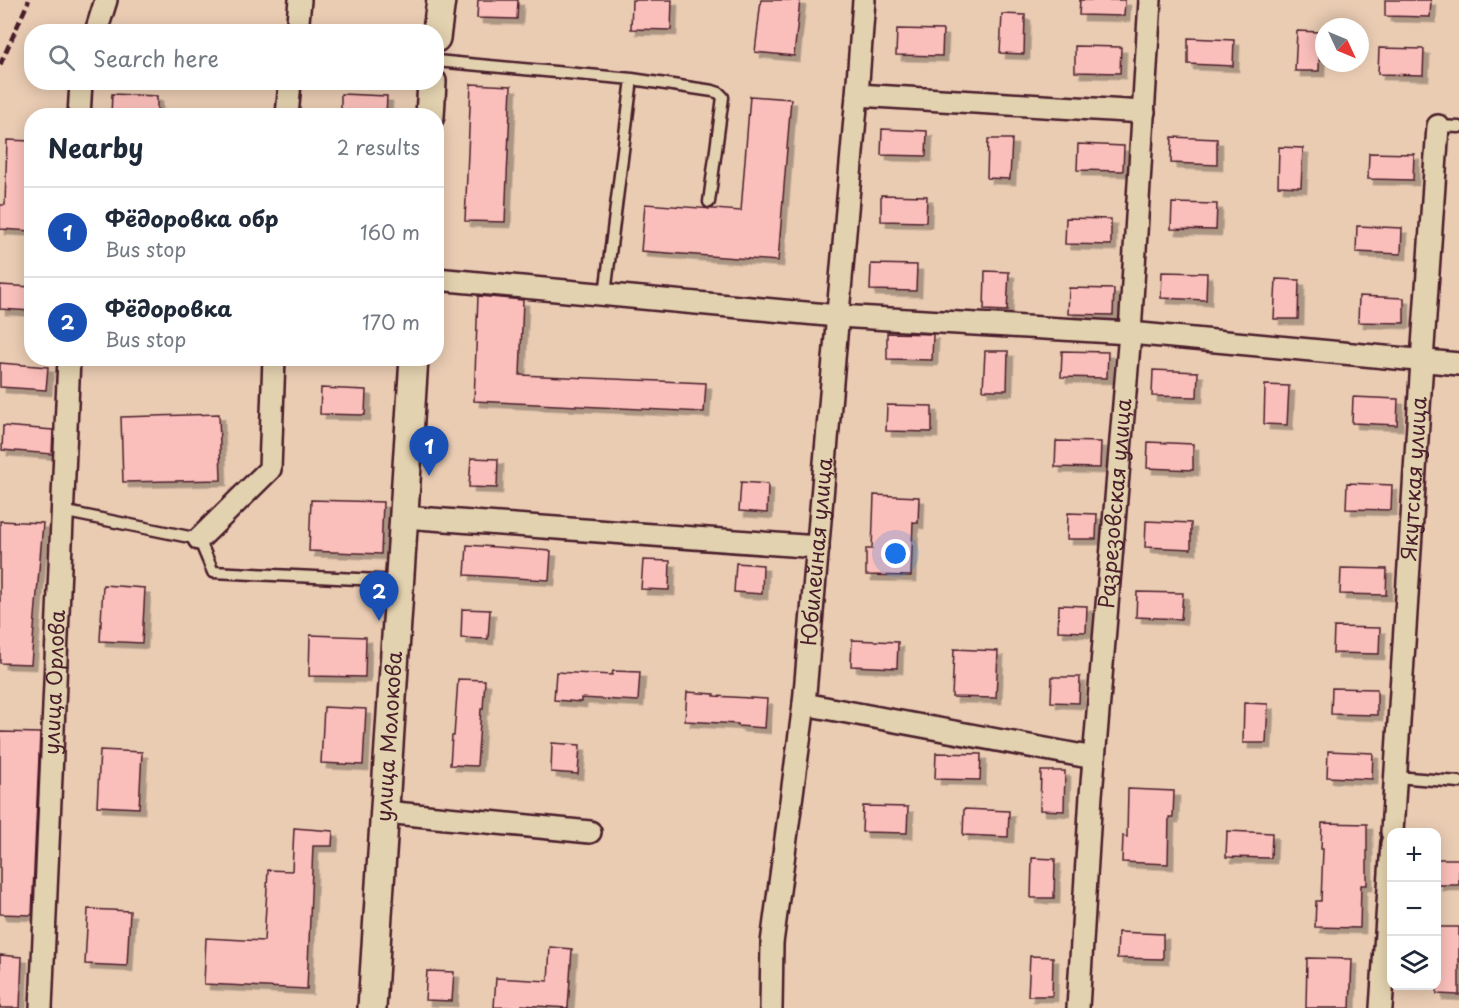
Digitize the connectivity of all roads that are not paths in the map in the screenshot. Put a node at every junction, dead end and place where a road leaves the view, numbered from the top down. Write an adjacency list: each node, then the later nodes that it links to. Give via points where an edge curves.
1 (106, 0): 6 (street)
2 (300, 0): 7 (street)
3 (441, 0): 8 (street)
4 (864, 0): 14 (street, Юбилейная улица)
5 (1150, 0): 18 (street, Разрезовская улица)
6 (98, 24)
7 (298, 24)
8 (438, 24)
9 (444, 62): 10 (lane)
10 (632, 79): 20 (lane, via 713,91 723,97); 22 (lane)
11 (81, 90): 15 (street)
12 (290, 90): 16 (street)
13 (432, 90): 17 (street)
14 (857, 94): 18 (street); 23 (street, Юбилейная улица)
15 (79, 108)
16 (287, 108)
17 (430, 108)
18 (1144, 112): 24 (street, Разрезовская улица)
19 (1449, 127): 25 (street, Якутская улица)
20 (709, 202)
21 (444, 280): 22 (street)
22 (605, 294): 23 (street)
23 (838, 316): 24 (street); 33 (street, Юбилейная улица)
24 (1130, 333): 25 (street); 36 (street, Разрезовская улица)
25 (1422, 361): 26 (street); 37 (street, Якутская улица)
26 (1459, 364)
27 (69, 366): 30 (street, улица Орлова)
28 (274, 366): 32 (street, via 270,469)
29 (413, 366): 31 (street, улица Молокова)
30 (62, 511): 32 (lane); 43 (street, улица Орлова)
31 (404, 517): 33 (street); 34 (street, улица Молокова)
32 (199, 539): 34 (lane, via 213,572)
33 (818, 547): 35 (street, Юбилейная улица)
34 (400, 581): 39 (street, улица Молокова)
35 (804, 704): 36 (street); 45 (street, Юбилейная улица, via 772,943)
36 (1094, 758): 46 (street, Разрезовская улица)
37 (1396, 777): 38 (lane); 40 (street, Якутская улица)
38 (1459, 782)
39 (385, 812): 41 (street); 44 (street, улица Молокова)
40 (1392, 828)
41 (590, 832)
42 (1389, 882): 47 (street)
43 (41, 1008)
44 (372, 1008)
45 (771, 1008)
46 (1078, 1008)
47 (1381, 1008)

